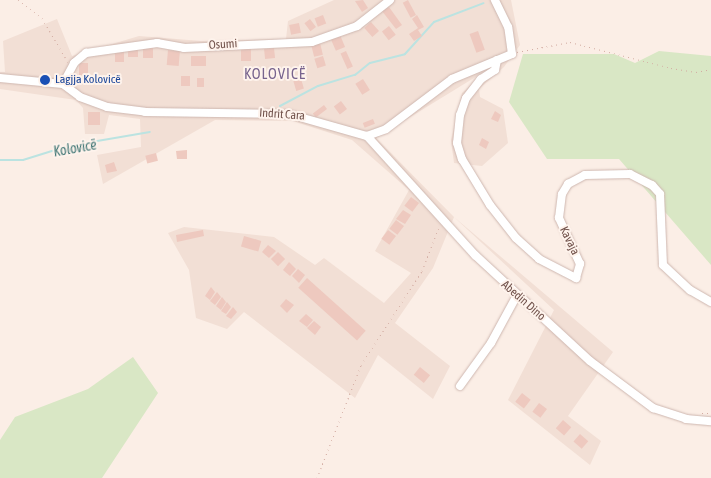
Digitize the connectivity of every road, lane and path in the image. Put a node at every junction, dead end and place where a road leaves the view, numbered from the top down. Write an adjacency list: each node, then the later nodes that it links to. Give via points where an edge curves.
1 (18, 0): 6 (path, via 42,18)
2 (390, 0): 6 (street, Osumi, via 356,26 312,42 184,48 158,43 127,45 86,53)
3 (495, 0): 4 (street, via 508,27)
4 (512, 54): 5 (street); 7 (path, via 570,42 670,68 696,72)
5 (497, 60): 10 (street, via 452,79 386,128); 13 (street, Kavaja, via 495,70 481,79 466,98 460,115 457,143 490,205 516,238 539,259 576,278 580,264 559,218 562,194 568,184 585,175 630,174 652,185 660,194 662,265 690,290)
6 (71, 67): 9 (street, Osumi)
7 (711, 69)
8 (0, 78): 9 (street)
9 (62, 84): 10 (street, Indrit Cara, via 80,98 107,107 145,112 289,114)
10 (367, 136): 11 (street, Abedin Dino)
11 (435, 211): 12 (street, Abedin Dino); 18 (path, via 439,227 422,271 361,365)
12 (516, 297): 14 (street, via 491,343); 17 (street, Abedin Dino, via 653,408 686,419)
13 (711, 302)
14 (460, 386)
15 (694, 412): 16 (path)
16 (711, 413)
17 (711, 421)
18 (317, 478)

